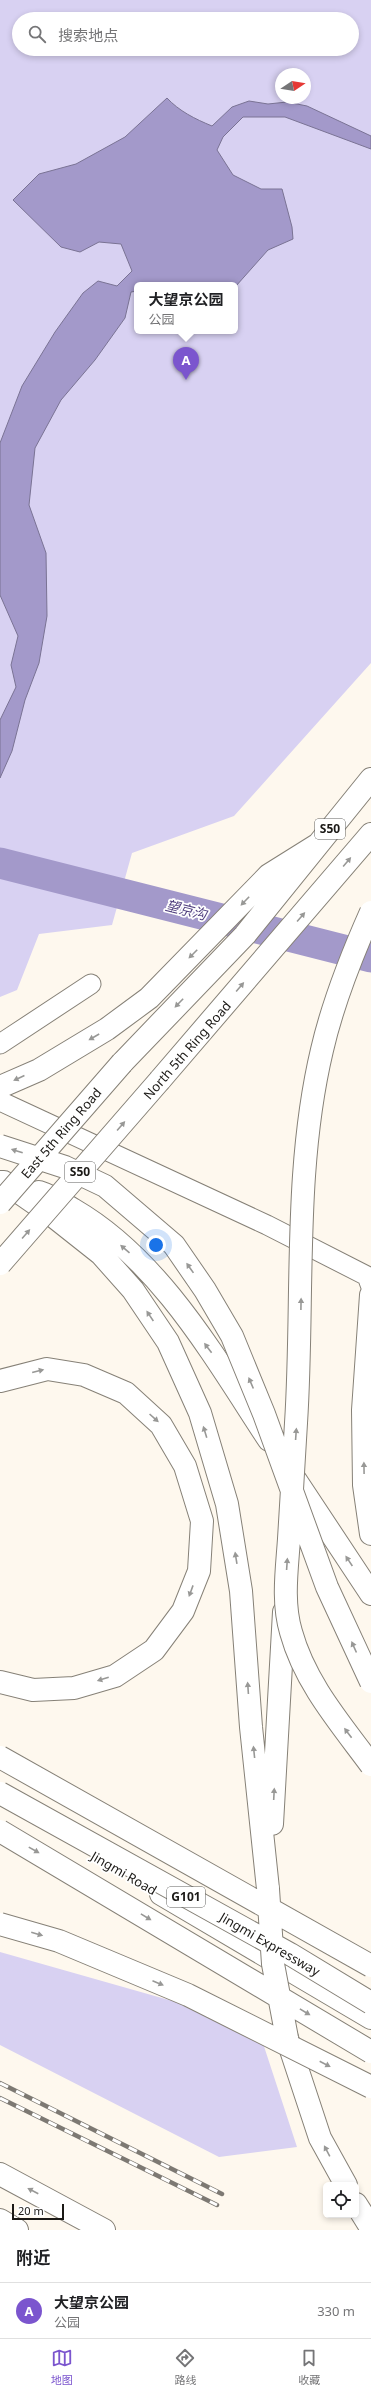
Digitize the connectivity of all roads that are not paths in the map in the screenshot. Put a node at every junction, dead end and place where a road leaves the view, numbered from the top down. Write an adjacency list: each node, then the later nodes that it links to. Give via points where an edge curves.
1 (371, 779): 3 (main road, S50)
2 (371, 834): 12 (main road, North 5th Ring Road / S50, one-way to 2, bridge)
3 (317, 845): 7 (main road, one-way to 7, via 269,875 148,998 107,1029 39,1070); 11 (main road, East 5th Ring Road / S50, one-way to 11, bridge, via 245,935 122,1063)
4 (371, 912): 16 (main road, one-way to 4, bridge, via 300,1372 302,1217 312,1102 333,1007)
5 (91, 984): 6 (street)
6 (0, 1044)
7 (0, 1088)
8 (0, 1101): 13 (street, via 267,1225)
9 (0, 1146): 19 (main road, one-way to 9, bridge, via 327,1587 264,1414 232,1336 174,1245 105,1186 65,1167)
10 (2, 1182): 17 (main road, one-way to 10, via 214,1356 150,1271 92,1220 49,1196); 25 (main road, one-way to 10, via 251,1727 241,1591 227,1504 200,1413 168,1342 133,1290 101,1254 53,1216)
11 (0, 1203)
12 (0, 1264)
13 (370, 1283): 15 (main road, one-way to 13, via 364,1485 363,1410)
14 (0, 1381): 18 (main road, one-way to 18, via 47,1369 84,1375 126,1393 161,1425 186,1466 202,1521 199,1571 184,1611 154,1650 115,1676 74,1688 33,1690)
15 (371, 1534)
16 (286, 1590): 21 (main road, one-way to 16, bridge, via 325,1704 306,1672 290,1631); 25 (main road, one-way to 16, bridge)
17 (371, 1594)
18 (0, 1682)
19 (371, 1682)
20 (0, 1757): 27 (main road, G101, bridge)
21 (371, 1765)
22 (0, 1793): 28 (main road, Jingmi Expressway / G101, bridge, via 290,1954)
23 (0, 1803): 29 (main road, Jingmi Road / G101, via 90,1852)
24 (0, 1831): 30 (main road, one-way to 30, bridge)
25 (268, 1889): 33 (main road, one-way to 25, bridge, via 320,2138 287,2038 272,1964)
26 (0, 1924): 31 (main road, one-way to 31, bridge, via 59,1941 188,1995)
27 (371, 1965)
28 (371, 2003)
29 (371, 2018)
30 (371, 2052)
31 (371, 2087)
32 (0, 2174): 38 (main road, one-way to 32)
33 (344, 2182)
34 (359, 2209): 36 (main road)
35 (0, 2220): 37 (main road)
36 (371, 2228)
37 (17, 2230)
38 (104, 2230)

